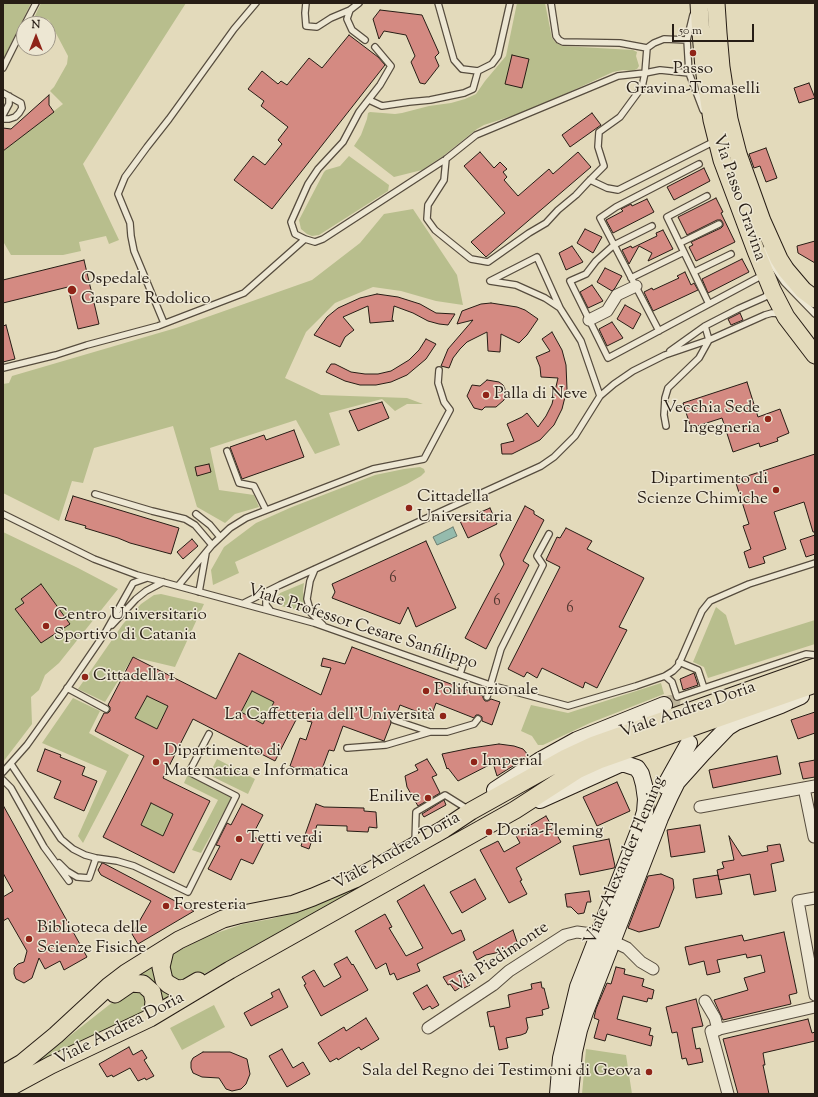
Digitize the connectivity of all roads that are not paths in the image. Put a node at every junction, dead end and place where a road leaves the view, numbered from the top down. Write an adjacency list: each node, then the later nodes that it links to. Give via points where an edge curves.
1 (36, 3): 12 (lane)
2 (256, 3): 49 (lane, via 142,153 125,177 118,194 130,223 134,250)
3 (306, 3): 11 (lane, via 306,26 317,28 331,18)
4 (359, 3): 11 (lane)
5 (438, 3): 19 (lane, via 454,60 462,69)
6 (510, 3): 19 (lane, via 498,56 492,64)
7 (551, 3): 17 (lane, via 556,36 563,42 620,43)
8 (696, 3): 14 (lane)
9 (699, 3): 26 (main road, Via Passo Gravina, via 704,68)
10 (716, 3): 43 (main road, Via Passo Gravina, via 721,67 729,119 738,154 762,221 779,259 803,290)
11 (350, 10): 13 (lane, via 347,19 352,30)
12 (30, 16)
13 (365, 40)
14 (687, 40): 17 (lane, via 664,39); 21 (lane)
15 (16, 43): 18 (lane)
16 (375, 47): 23 (lane, via 390,66)
17 (647, 48): 20 (lane)
18 (3, 68)
19 (478, 71): 23 (lane, via 473,89 450,97 382,106)
20 (646, 73): 21 (lane, via 660,70); 27 (lane, via 618,76 476,135); 29 (lane, via 642,87 620,117 599,132 598,147 604,166)
21 (689, 73): 26 (lane)
22 (6, 94): 24 (lane, via 9,104); 25 (lane, via 21,103 22,108 14,117)
23 (369, 100): 33 (lane, via 359,112 343,142 318,169 299,202 291,222 295,234)
24 (3, 115)
25 (3, 119)
26 (716, 140): 29 (lane, via 618,190 606,188); 40 (main road, Via Passo Gravina, via 727,176)
27 (446, 159): 29 (lane, via 444,180 428,206 427,219 435,230 471,259 488,262 546,223); 33 (lane, via 323,239 314,242)
28 (699, 164): 36 (lane, via 600,218)
29 (590, 180)
30 (707, 196): 35 (lane, via 667,217)
31 (718, 224): 35 (lane)
32 (652, 226): 36 (lane)
33 (305, 239): 49 (lane, via 244,293)
34 (763, 242): 46 (lane, via 771,263 784,282)
35 (680, 243): 37 (lane)
36 (614, 245): 41 (lane); 48 (lane, via 586,274 570,281)
37 (684, 252): 39 (lane); 41 (lane)
38 (732, 254): 39 (lane)
39 (694, 272): 44 (lane)
40 (765, 274): 42 (main road, Via Passo Gravina); 44 (lane)
41 (634, 282): 48 (street, via 617,295 607,311); 51 (lane)
42 (772, 290): 47 (main road, Via Passo Gravina); 50 (lane, via 765,297)
43 (815, 299)
44 (709, 304): 51 (lane)
45 (560, 308): 45 (lane, via 537,257 490,281 516,285); 57 (lane, via 581,341)
46 (815, 314)
47 (786, 317): 52 (lane, via 772,313); 54 (main road, Via Passo Gravina)
48 (589, 320): 51 (lane, via 608,358)
49 (164, 323): 55 (lane)
50 (706, 326): 52 (lane); 53 (lane)
51 (659, 331)
52 (709, 340): 53 (lane); 58 (lane, via 699,358 668,388 664,415)
53 (665, 354): 57 (lane, via 633,371)
54 (815, 355)
55 (3, 368)
56 (439, 370): 61 (lane, via 438,383 444,402 450,410 424,459 373,469)
57 (600, 396): 69 (lane, via 575,436 541,466)
58 (666, 426)
59 (227, 451): 61 (lane, via 239,483 254,486)
60 (95, 494): 66 (lane, via 185,519 195,524)
61 (266, 510): 65 (lane, via 246,518)
62 (3, 514): 70 (lane, Viale Professor Cesare Sanfilippo, via 94,559)
63 (196, 514): 65 (lane)
64 (549, 534): 86 (lane, via 537,556 543,565 501,650)
65 (220, 537): 66 (lane)
66 (212, 545): 67 (lane)
67 (206, 552): 73 (lane); 74 (lane)
68 (815, 563): 81 (lane, Viale Professor Cesare Sanfilippo, via 749,584 710,601 702,611)
69 (315, 569): 72 (lane); 77 (lane, via 307,599 311,613)
70 (147, 577): 71 (lane, Viale Professor Cesare Sanfilippo); 78 (lane, via 133,583)
71 (163, 582): 73 (lane, Viale Professor Cesare Sanfilippo); 78 (lane, via 146,591)
72 (280, 585): 75 (lane); 76 (lane, via 266,598 266,605)
73 (178, 586): 74 (lane, Viale Professor Cesare Sanfilippo)
74 (200, 592): 75 (lane, Viale Professor Cesare Sanfilippo)
75 (244, 603): 76 (lane, Viale Professor Cesare Sanfilippo)
76 (270, 610): 77 (lane, Viale Professor Cesare Sanfilippo)
77 (326, 628): 83 (lane, Viale Professor Cesare Sanfilippo)
78 (105, 632): 87 (lane)
79 (815, 655): 88 (lane, via 806,654)
80 (464, 661): 83 (lane)
81 (679, 662): 84 (lane, Viale Professor Cesare Sanfilippo, via 673,671); 88 (lane, via 698,670)
82 (815, 667): 105 (main road, Viale Andrea Doria, via 594,744)
83 (460, 674): 86 (lane, Viale Professor Cesare Sanfilippo)
84 (665, 676): 86 (lane, Viale Professor Cesare Sanfilippo, via 568,706); 88 (lane, via 672,682 677,697)
85 (815, 684): 104 (main road, Viale Andrea Doria, via 598,760)
86 (490, 685): 90 (lane)
87 (67, 688): 92 (lane); 99 (lane)
88 (704, 688)
89 (815, 689): 112 (main road, Viale Alexander Fleming, via 732,724 686,771 670,796)
90 (486, 697)
91 (664, 705): 105 (main road, via 577,740 497,788)
92 (106, 709)
93 (478, 719): 95 (lane, via 474,724 447,732)
94 (394, 720): 95 (lane)
95 (430, 732): 98 (lane, via 386,745)
96 (210, 734): 109 (lane, via 189,772 236,796 188,892 134,866)
97 (690, 743): 119 (main road, via 661,794 591,976)
98 (347, 748)
99 (11, 764): 100 (lane); 109 (lane, via 61,839 73,849)
100 (3, 772)
101 (3, 780): 108 (lane, via 11,788)
102 (810, 787): 103 (street); 106 (street)
103 (700, 807)
104 (515, 810): 112 (main road, Viale Alexander Fleming, via 620,764 638,768 644,785 645,812); 115 (main road, Viale Andrea Doria)
105 (471, 811): 107 (main road, Viale Andrea Doria); 107 (lane, via 445,795 416,812)
106 (814, 837)
107 (414, 846): 113 (main road, Viale Andrea Doria, via 379,866 313,897 294,904 223,919 179,940)
108 (49, 853): 109 (lane, via 77,877 89,878); 110 (lane)
109 (96, 858)
110 (69, 881)
111 (815, 898): 116 (street, via 798,901)
112 (605, 938): 114 (street, Via Piedimonte, via 627,948 640,962); 119 (main road, Viale Alexander Fleming); 121 (street, Via Piedimonte, via 577,932 565,935); 126 (main road, Viale Alexander Fleming, via 583,973 572,1009 561,1058)
113 (165, 950): 115 (main road, via 160,967 164,980 175,988 186,988 202,978); 123 (main road, Viale Andrea Doria, via 109,986)
114 (653, 969)
115 (230, 970): 120 (main road, Viale Andrea Doria)
116 (815, 995)
117 (705, 1001): 122 (street, via 715,1018)
118 (815, 1008): 122 (street)
119 (585, 1012): 127 (main road, Viale Alexander Fleming, via 574,1052); 128 (lane)
120 (150, 1018): 123 (main road, via 154,1007 152,992 143,984 131,983 61,1039); 125 (main road, Viale Andrea Doria)
121 (428, 1028)
122 (715, 1030): 129 (street)
123 (22, 1063): 124 (main road, Viale Andrea Doria)
124 (3, 1074)
125 (3, 1091)
126 (558, 1094)
127 (570, 1094)
128 (576, 1094)
129 (728, 1094)

